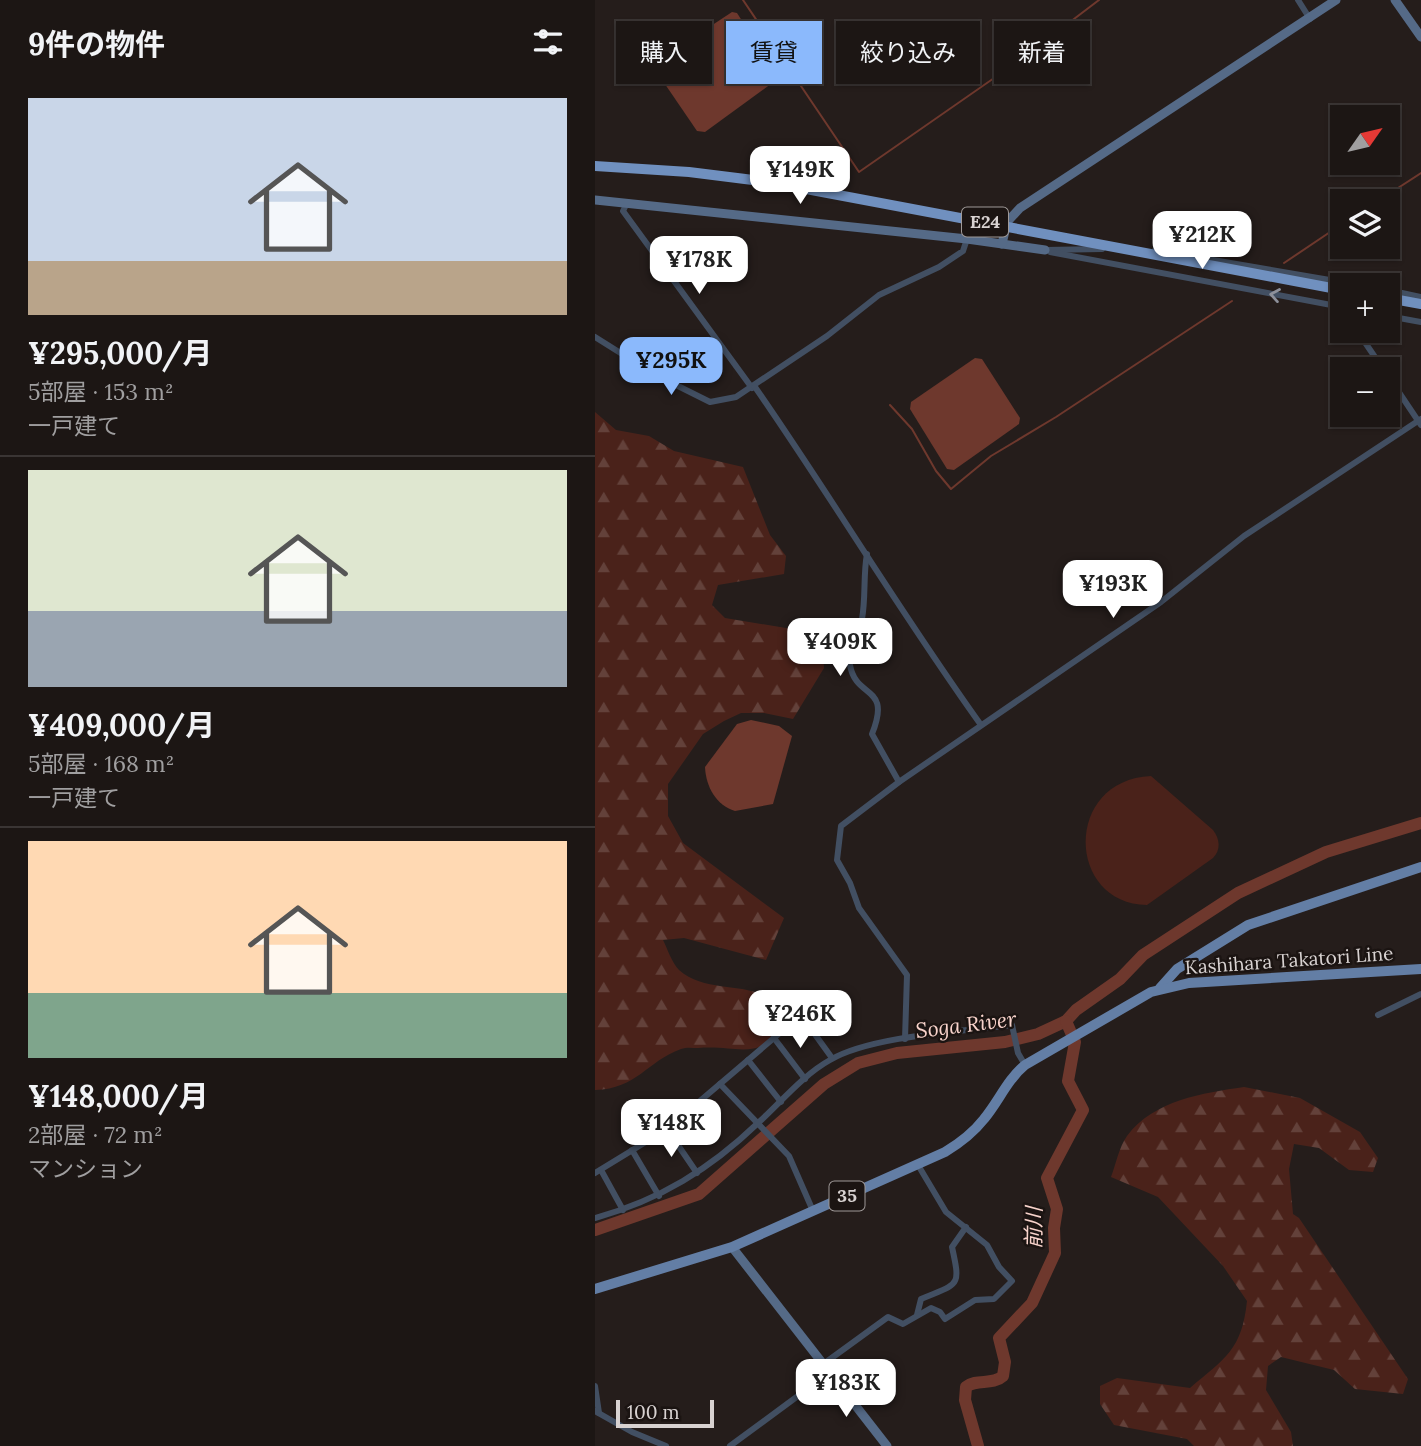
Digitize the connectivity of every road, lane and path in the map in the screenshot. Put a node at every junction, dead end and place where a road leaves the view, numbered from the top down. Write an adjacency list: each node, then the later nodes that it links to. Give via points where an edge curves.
1 (1298, 0): 4 (street)
2 (1336, 0): 4 (main road)
3 (1395, 0): 5 (main road)
4 (1310, 19): 12 (main road, via 1020,208 1010,216)
5 (1421, 37)
6 (595, 159): 7 (highway)
7 (628, 166): 8 (highway); 15 (highway, E24, via 769,182)
8 (595, 168)
9 (595, 200): 10 (main road)
10 (628, 202): 11 (main road); 24 (street, via 623,211)
11 (967, 239): 12 (main road); 24 (street, via 963,251 879,295)
12 (1002, 244): 13 (main road)
13 (1045, 250): 14 (street, via 1168,251); 20 (street, one-way to 13)
14 (1330, 280)
15 (1330, 288)
16 (1400, 292): 17 (street)
17 (1421, 296)
18 (1400, 300): 19 (highway)
19 (1421, 304)
20 (1330, 305)
21 (1400, 318): 22 (street)
22 (1421, 322)
23 (595, 337): 24 (street, via 710,402)
24 (753, 388): 27 (street)
25 (1400, 393): 26 (street)
26 (1420, 422): 28 (street, via 1244,536 1161,602)
27 (867, 554): 28 (street); 29 (street, via 863,615 850,663 853,675 879,706 871,734)
28 (981, 725): 29 (street)
29 (899, 782): 36 (street, via 845,821 837,852 859,908 907,975)
30 (1421, 867): 32 (main road, Kashihara Takatori Line / 35, via 1248,925 1177,968)
31 (1421, 969): 32 (main road, Kashihara Takatori Line / 35)
32 (1160, 988): 39 (main road, Kashihara Takatori Line / 35)
33 (1421, 994): 34 (street)
34 (1378, 1015)
35 (774, 1038): 37 (street, via 801,1015); 38 (street); 40 (street)
36 (905, 1038): 37 (street); 39 (street, via 1012,1028)
37 (832, 1058): 40 (street)
38 (748, 1060): 41 (street); 42 (street)
39 (1025, 1065): 46 (main road, Kashihara Takatori Line / 35, via 975,1130)
40 (805, 1079): 42 (street)
41 (720, 1084): 43 (street); 44 (street)
42 (781, 1101): 43 (street)
43 (759, 1124): 48 (street); 51 (street, via 789,1156)
44 (667, 1129): 45 (street); 48 (street)
45 (632, 1150): 47 (street); 49 (street)
46 (918, 1165): 51 (main road, Kashihara Takatori Line / 35); 53 (street, via 946,1212)
47 (598, 1171): 50 (street)
48 (697, 1173): 49 (street)
49 (659, 1196): 50 (street)
50 (623, 1210): 52 (street)
51 (813, 1211): 54 (main road, Kashihara Takatori Line / 35)
52 (595, 1217)
53 (966, 1227): 56 (street, via 952,1247 957,1280 921,1299); 56 (street, via 987,1245 1012,1280 994,1298 975,1300 945,1320 931,1308)
54 (732, 1247): 55 (main road, Kashihara Takatori Line / 35); 57 (main road)
55 (595, 1289)
56 (917, 1315): 57 (street, via 903,1324 888,1317)
57 (825, 1369): 61 (street); 62 (main road)
58 (595, 1386): 59 (street)
59 (597, 1412): 60 (street)
60 (666, 1446)
61 (730, 1446)
62 (887, 1446)

